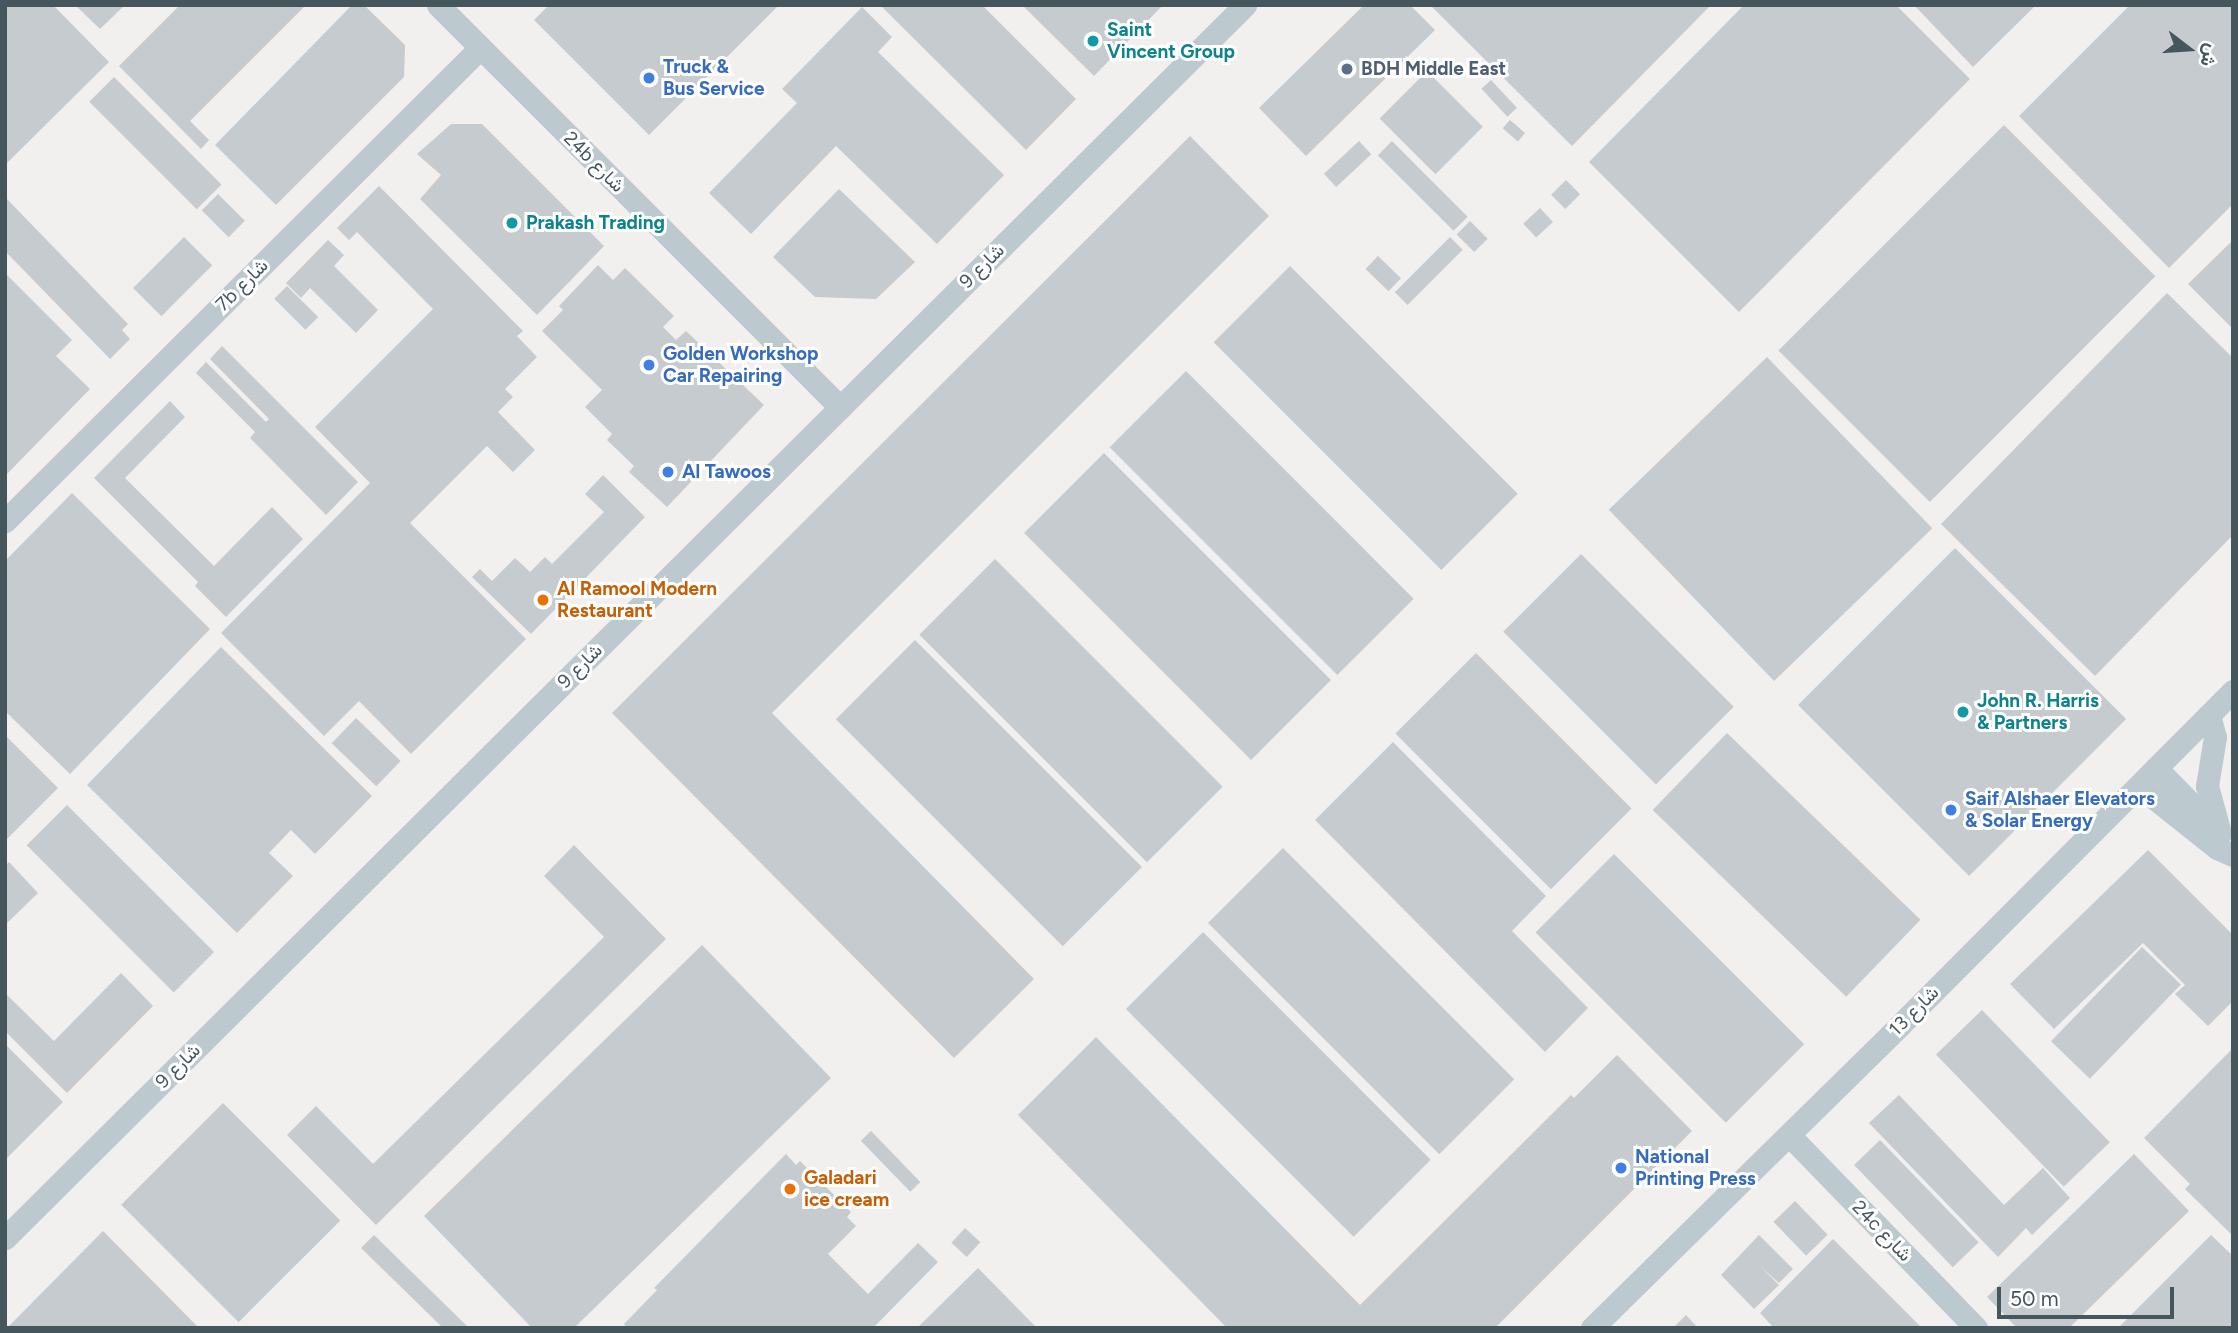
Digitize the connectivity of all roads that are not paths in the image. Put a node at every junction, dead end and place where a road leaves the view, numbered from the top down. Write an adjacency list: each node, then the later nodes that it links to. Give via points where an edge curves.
1 (438, 5): 3 (street, 24b شارع)
2 (1245, 5): 4 (street, شارع 9)
3 (480, 48): 4 (street, 24b شارع); 5 (street, 7b شارع)
4 (841, 407): 13 (street, شارع 9)
5 (5, 521)
6 (2233, 691): 7 (street, شارع 13)
7 (2209, 715): 8 (street, شارع 13); 10 (street, via 2215,737 2207,786)
8 (2156, 768): 9 (street, شارع 13); 10 (street)
9 (2139, 786): 11 (street, via 2217,848); 12 (street, شارع 13)
10 (2227, 841)
11 (2233, 855)
12 (1788, 1135): 14 (street, شارع 13); 15 (street, 24c شارع)
13 (5, 1238)
14 (1592, 1328)
15 (1976, 1328)

